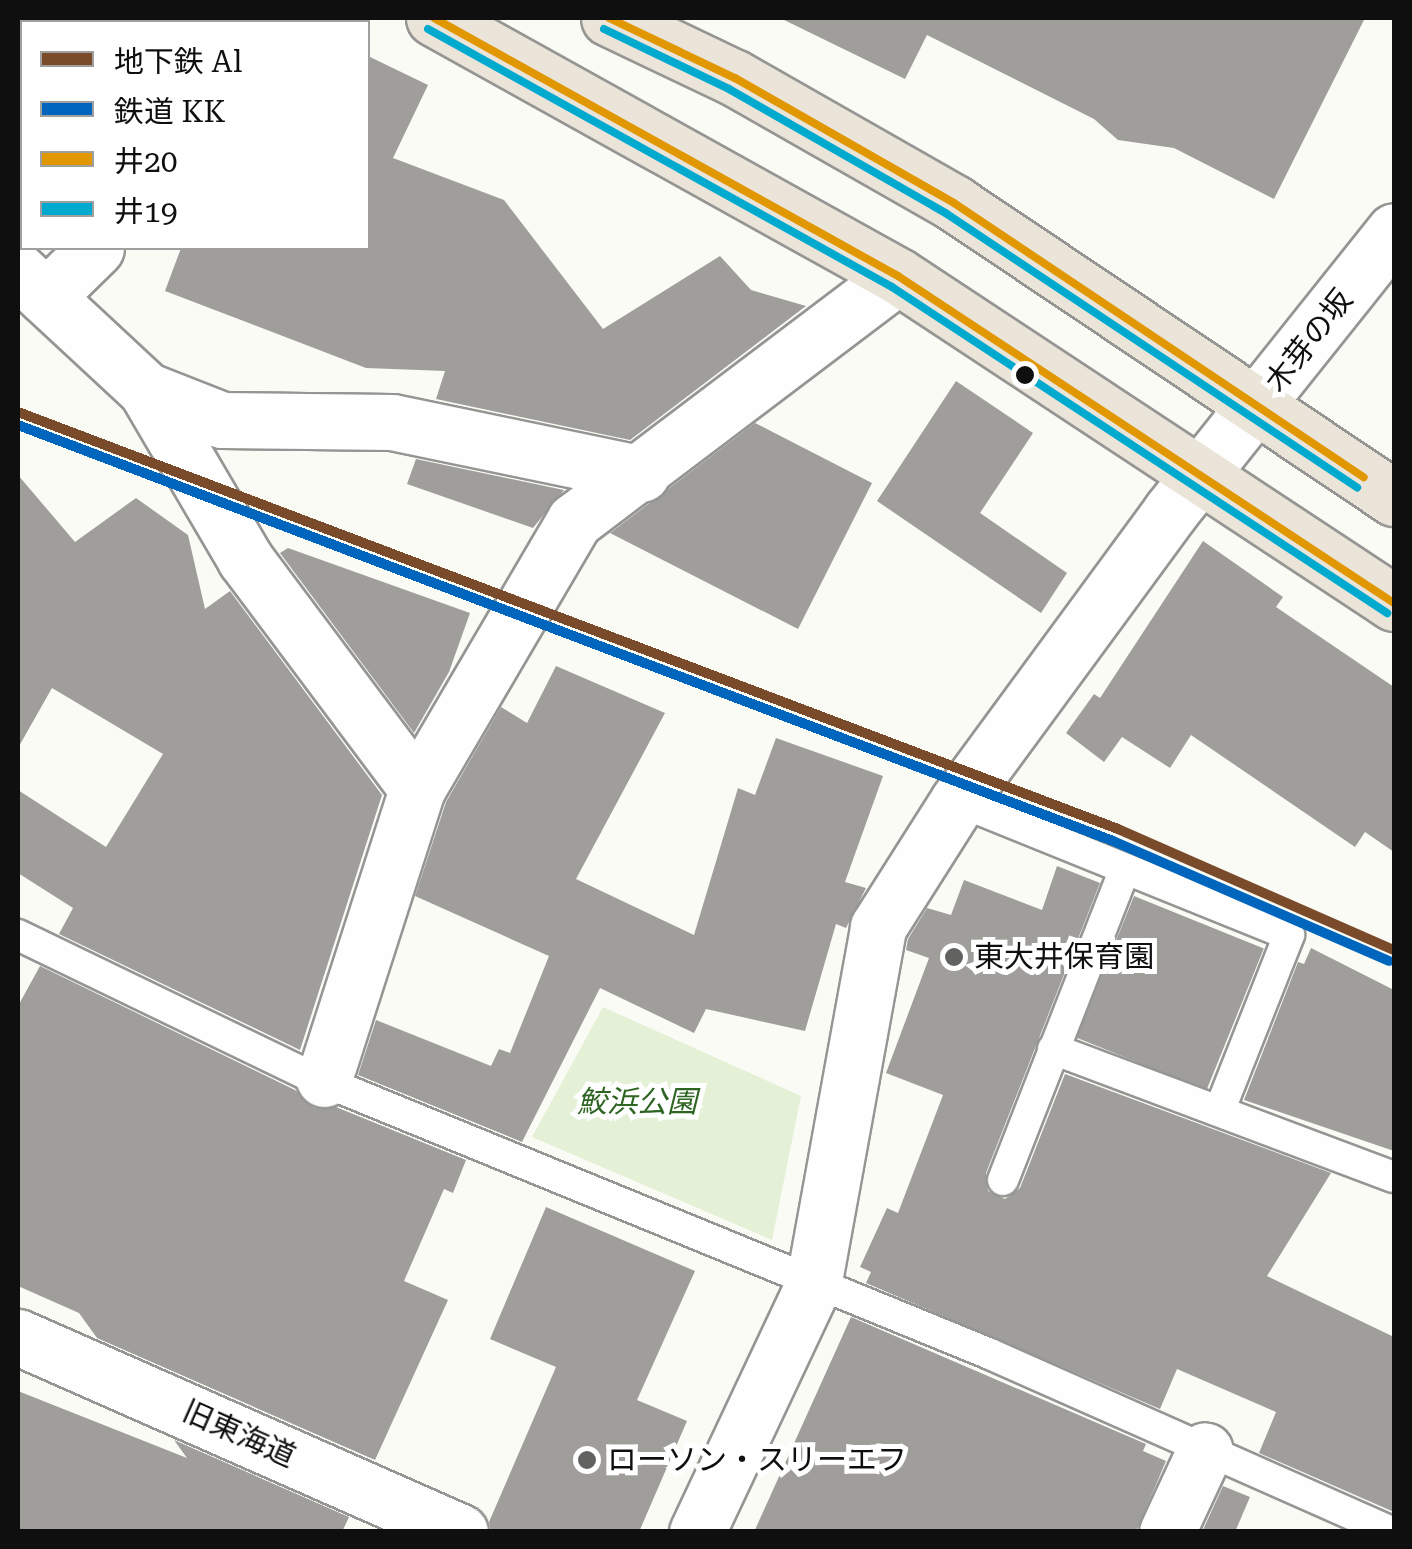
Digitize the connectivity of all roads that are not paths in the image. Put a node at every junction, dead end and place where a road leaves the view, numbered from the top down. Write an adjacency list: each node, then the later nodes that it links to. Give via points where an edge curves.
1 (434, 18): 5 (highway)
2 (609, 18): 8 (highway, via 735,78 954,204)
3 (1394, 231): 8 (street, 木芽の坂)
4 (92, 250): 6 (street)
5 (898, 276): 9 (highway); 10 (street)
6 (32, 284): 7 (street)
7 (146, 390): 10 (street, via 222,420 392,422); 13 (street, via 245,560)
8 (1259, 404): 9 (street, 木芽の坂); 11 (highway)
9 (1204, 473): 12 (highway); 14 (street, 木芽の坂)
10 (642, 474): 13 (street, via 574,520)
11 (1394, 498)
12 (1394, 603)
13 (417, 788): 18 (street)
14 (958, 801): 15 (lane); 22 (street, 木芽の坂, via 878,927)
15 (1125, 868): 17 (lane); 19 (lane, via 1289,935)
16 (18, 935): 18 (lane)
17 (1054, 1049): 19 (lane); 21 (lane)
18 (324, 1080): 22 (lane)
19 (1220, 1109): 20 (lane)
20 (1394, 1176)
21 (1003, 1180)
22 (813, 1286): 24 (lane, via 990,1354); 26 (street, 木芽の坂)
23 (18, 1338): 25 (street, 旧東海道)
24 (1205, 1450): 27 (street); 28 (lane)
25 (460, 1532)
26 (697, 1532)
27 (1167, 1532)
28 (1391, 1532)

